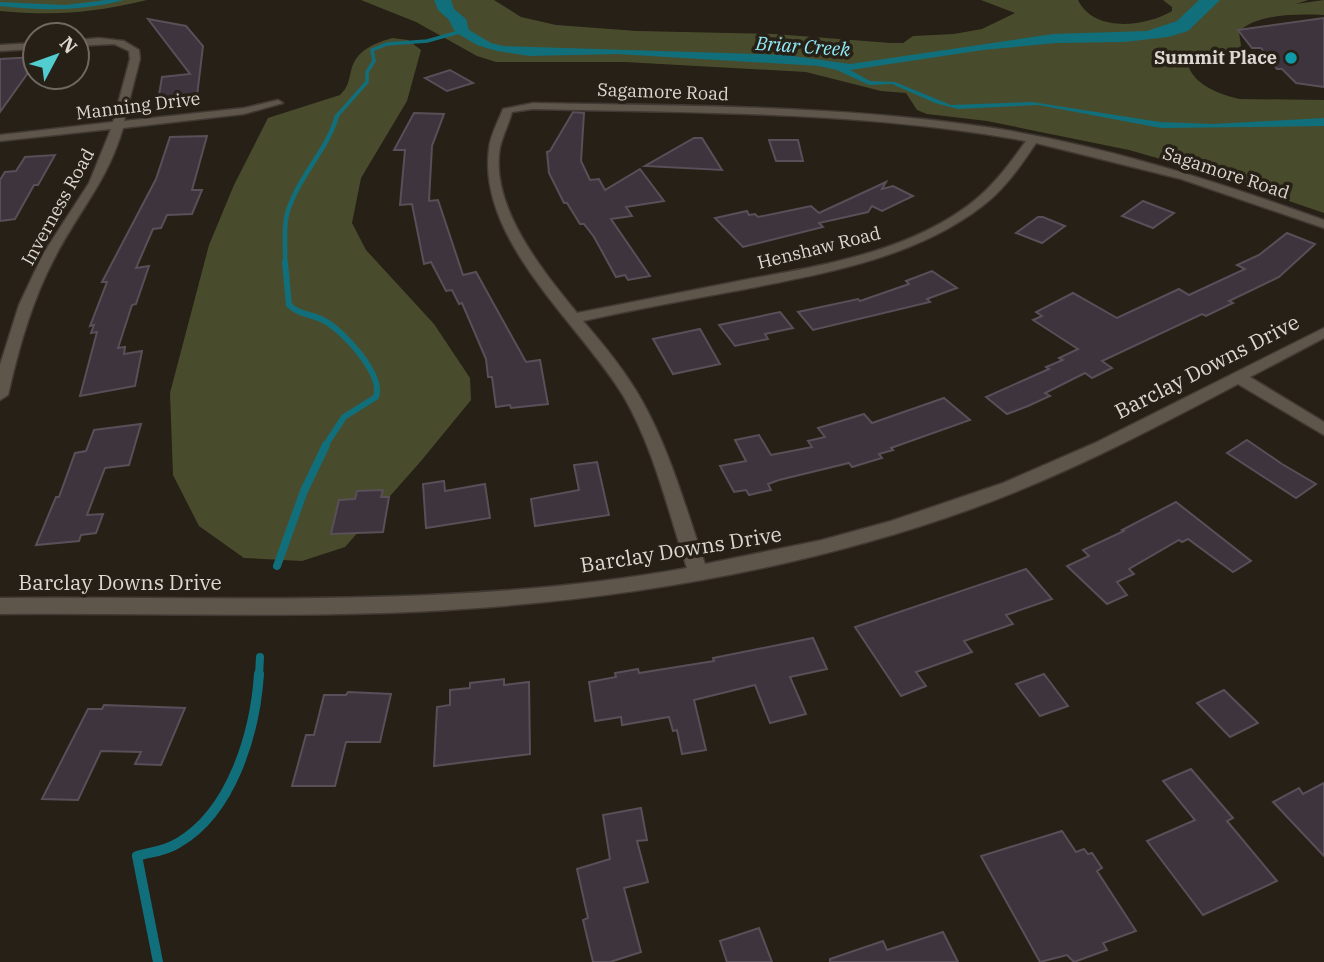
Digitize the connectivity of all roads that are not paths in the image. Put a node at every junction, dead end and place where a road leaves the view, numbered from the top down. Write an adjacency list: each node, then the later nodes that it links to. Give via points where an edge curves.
1 (91, 43): 5 (street, Inverness Road, via 117,42 135,52)
2 (21, 47): 3 (street)
3 (0, 48)
4 (278, 103): 5 (street, Manning Drive)
5 (117, 126): 6 (street, Manning Drive); 12 (street, Inverness Road, via 96,181 30,293)
6 (0, 138)
7 (1033, 139): 8 (street, Sagamore Road, via 1162,170); 9 (street, Henshaw Road, via 1015,169 989,196 940,228 893,248 821,269); 9 (street, Sagamore Road, via 847,115 511,107 495,153 501,205 523,251)
8 (1324, 224)
9 (575, 318): 14 (street, Sagamore Road, via 634,400)
10 (1324, 332): 11 (street, Barclay Downs Drive)
11 (1236, 376): 13 (street); 14 (street, Barclay Downs Drive, via 1069,463 985,497 815,550)
12 (0, 395)
13 (1324, 429)
14 (698, 573): 15 (street, Barclay Downs Drive, via 545,594 419,603)
15 (0, 606)

